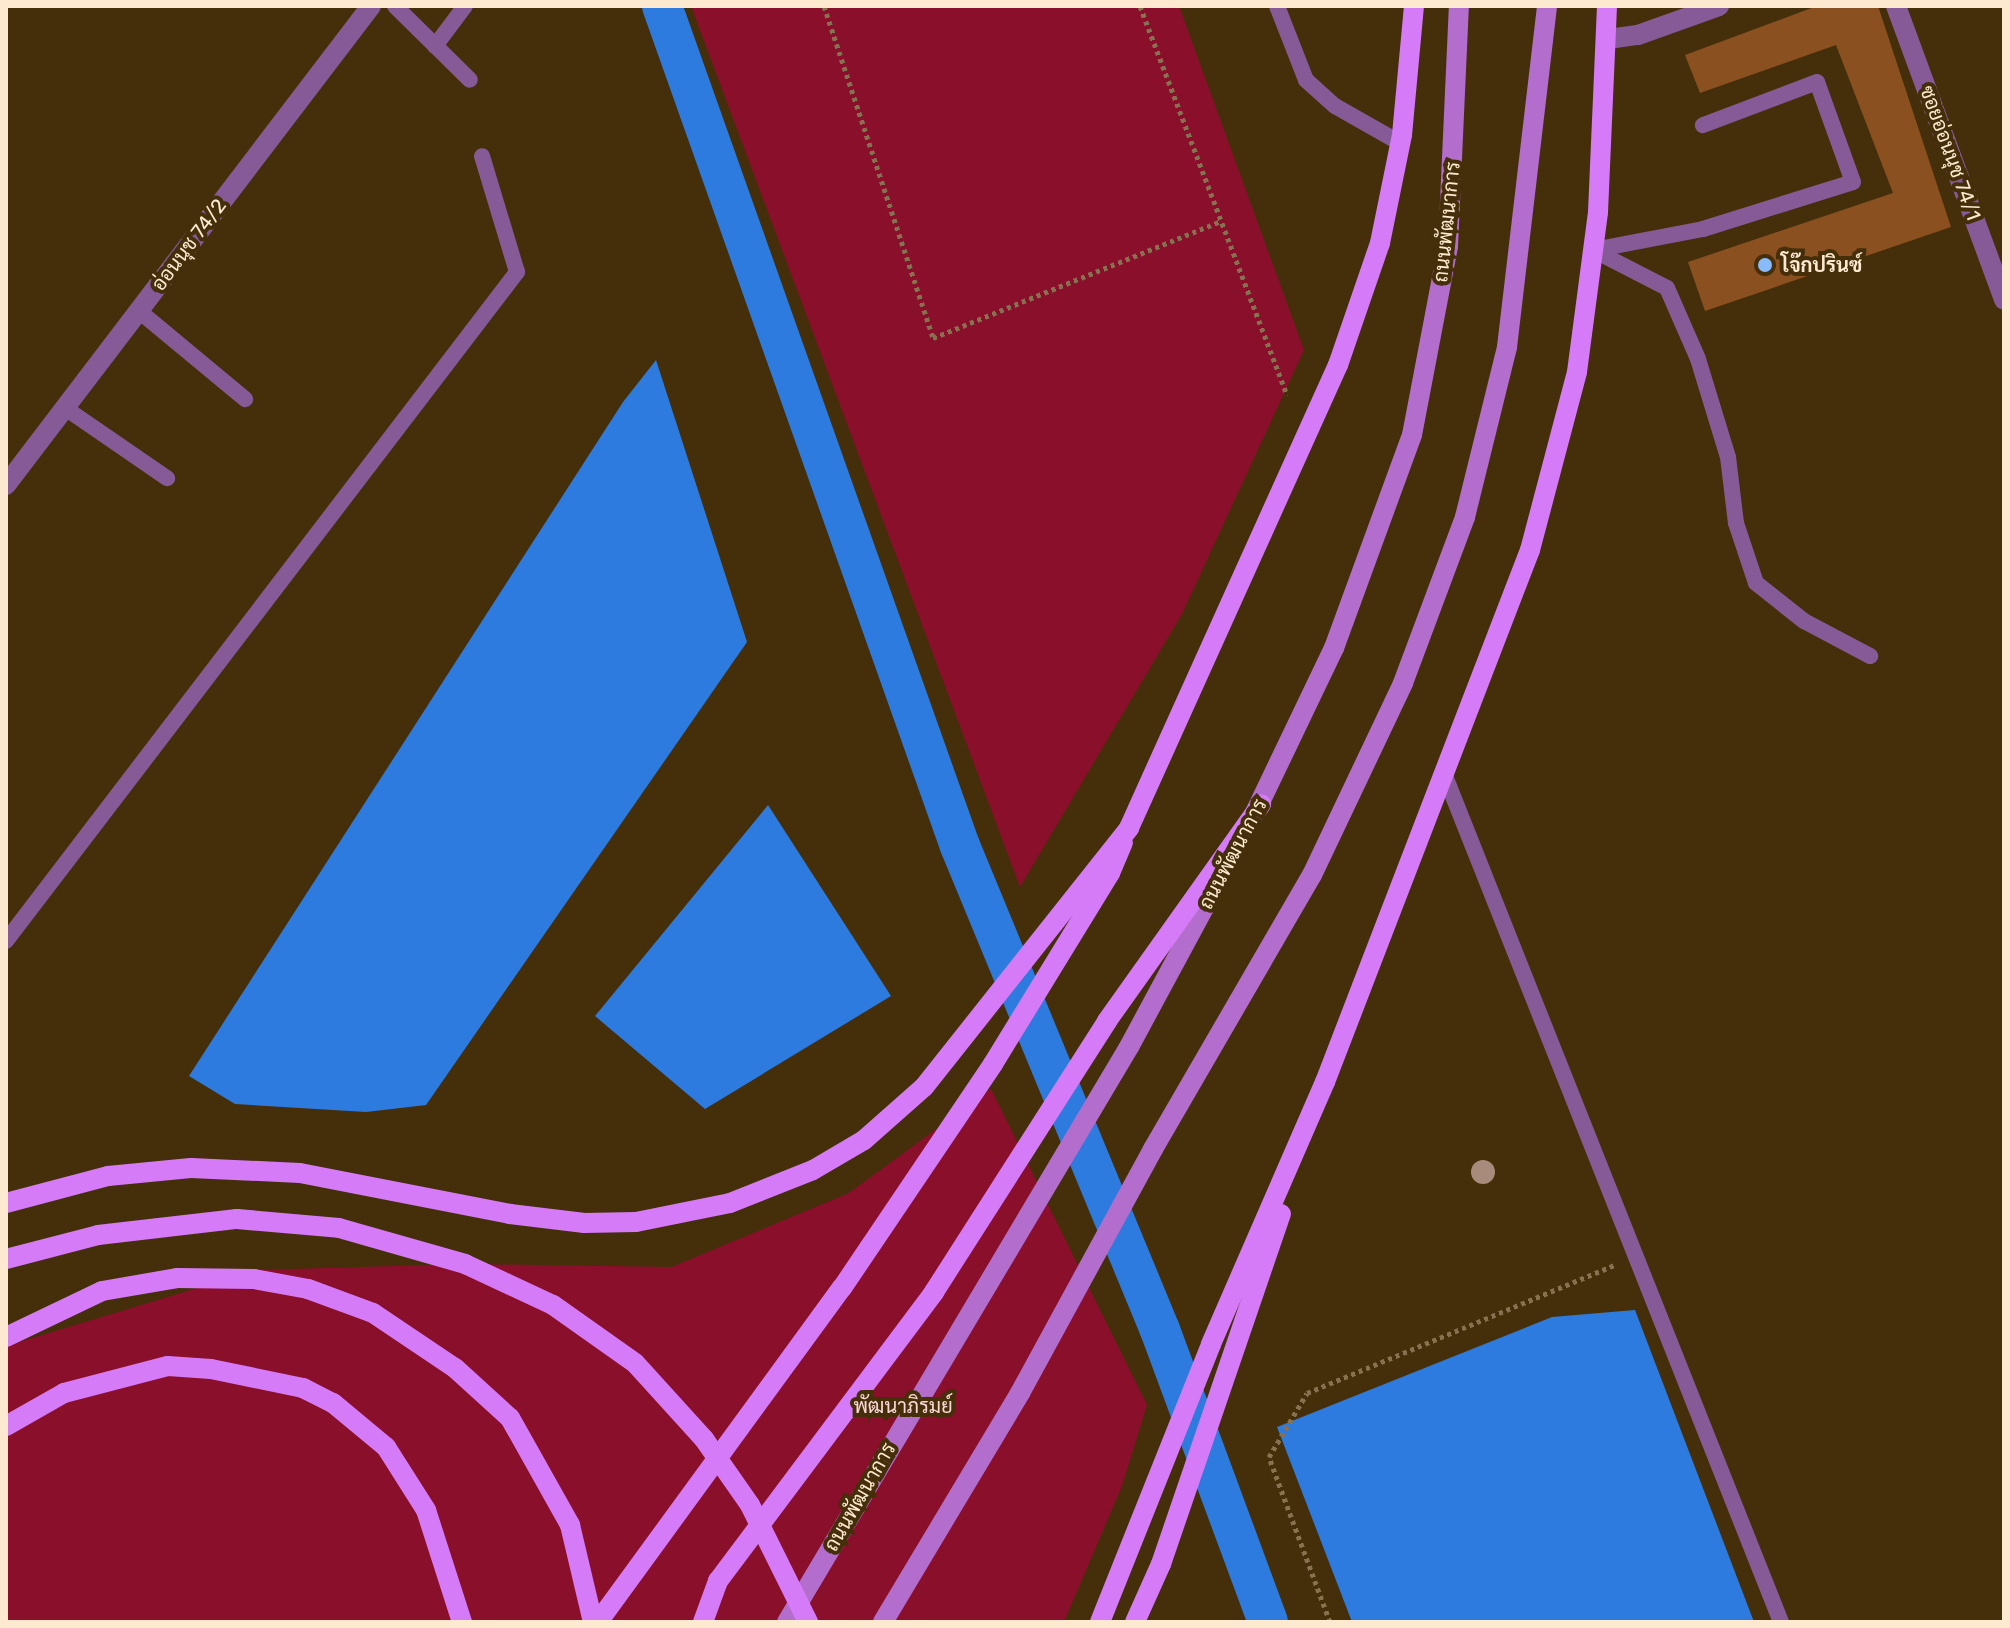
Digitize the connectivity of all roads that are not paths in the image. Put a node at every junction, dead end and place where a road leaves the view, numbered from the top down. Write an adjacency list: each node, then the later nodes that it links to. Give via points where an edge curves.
1 (371, 6): 19 (street, อ่อนนุช 74/2)
2 (395, 6): 12 (lane)
3 (465, 6): 12 (lane)
4 (1277, 6): 15 (lane, via 1306,80 1335,106)
5 (1414, 6): 15 (main road)
6 (1459, 6): 26 (main road, ถนนพัฒนาการ, via 1448,246 1412,435 1334,648)
7 (1547, 6): 39 (main road, via 1507,347 1465,517 1403,683 1312,875 1153,1149 1077,1294)
8 (1607, 6): 11 (main road)
9 (1719, 6): 11 (street, via 1638,35)
10 (1896, 6): 18 (street, ซอยอ่อนนุช 74/1)
11 (1608, 39): 17 (main road)
12 (435, 46): 13 (lane)
13 (470, 80)
14 (1703, 125): 17 (lane, via 1817,82 1853,182 1703,229)
15 (1400, 143): 27 (main road, via 1380,243 1338,365 1129,828)
16 (482, 156): 28 (lane, via 517,272)
17 (1593, 250): 24 (lane, via 1667,288 1698,359 1728,457 1736,523 1756,583 1804,621); 25 (main road, via 1577,372 1530,550)
18 (2004, 300)
19 (139, 311): 20 (lane); 21 (street, อ่อนนุช 74/2)
20 (245, 399)
21 (65, 408): 22 (lane); 23 (street, อ่อนนุช 74/2)
22 (167, 478)
23 (6, 484)
24 (1870, 656)
25 (1445, 776): 29 (main road); 42 (lane)
26 (1261, 804): 36 (main road, via 1107,1021 934,1292 718,1581); 37 (main road, ถนนพัฒนาการ, via 1129,1047)
27 (1103, 869): 30 (main road, via 924,1087 864,1140 813,1170 730,1203 636,1222 584,1223 300,1173 191,1168 108,1176); 35 (main road, via 993,1064 842,1288)
28 (6, 941)
29 (1325, 1082): 40 (main road, via 1211,1344); 41 (main road, via 1161,1564)
30 (6, 1203)
31 (6, 1259): 38 (main road, bridge, via 98,1235 237,1219 339,1228 465,1264 553,1305 635,1363 704,1439 750,1505)
32 (6, 1337): 35 (main road, via 102,1291 177,1278 268,1281 308,1289 373,1313 455,1368 510,1418 570,1525)
33 (6, 1426): 34 (main road, via 64,1393 168,1366 303,1388 333,1403 386,1447 426,1510)
34 (461, 1613)
35 (596, 1622)
36 (703, 1622)
37 (787, 1622)
38 (808, 1622)
39 (883, 1622)
40 (1100, 1622)
41 (1135, 1622)
42 (1781, 1622)

